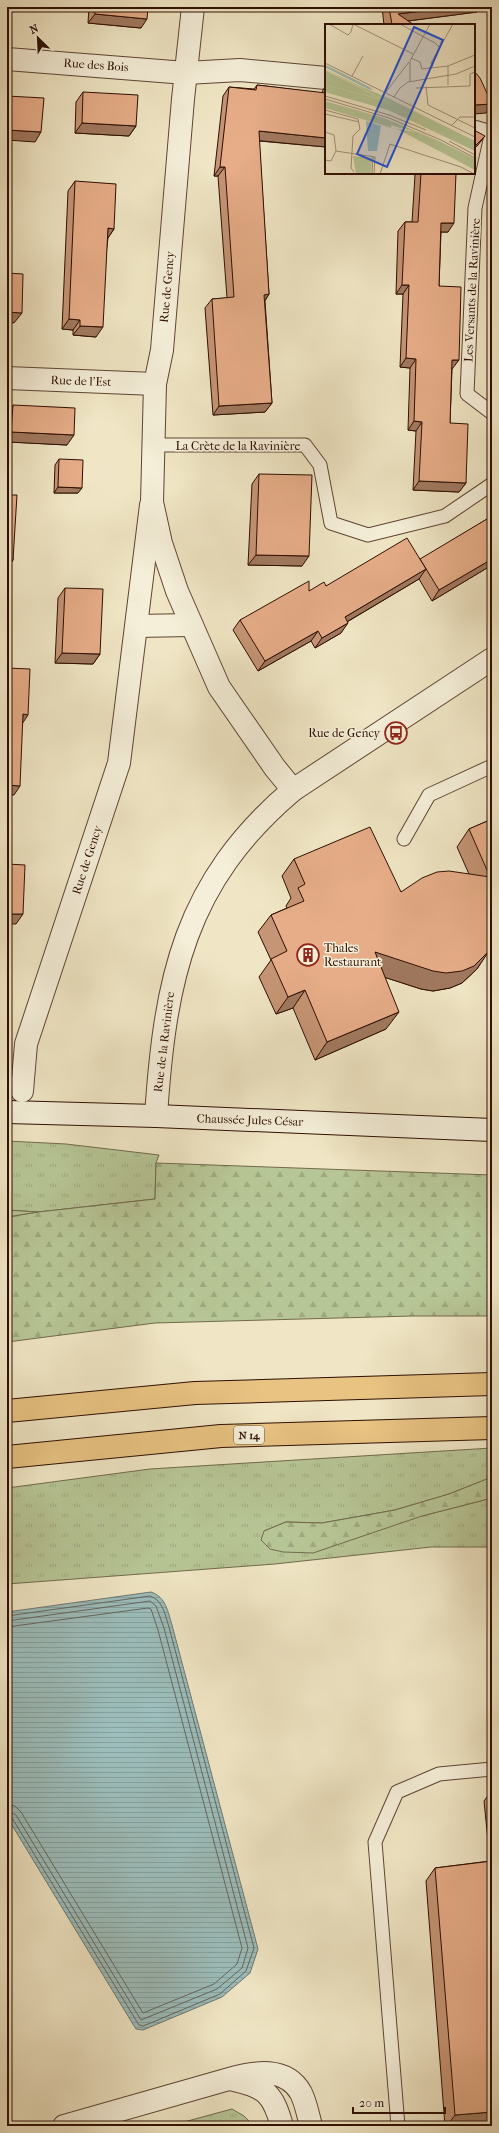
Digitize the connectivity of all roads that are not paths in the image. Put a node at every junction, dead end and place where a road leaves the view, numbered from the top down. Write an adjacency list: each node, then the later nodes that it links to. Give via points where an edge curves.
1 (193, 7): 3 (street, Rue de Gency)
2 (7, 59): 3 (street, Rue des Bois)
3 (186, 73): 4 (street, via 240,70); 8 (street, Rue de Gency, via 162,350)
4 (325, 78)
5 (475, 127): 6 (lane, Les Versants de la Ravinière)
6 (492, 132): 9 (lane, Les Versants de la Ravinière, via 475,208 467,394)
7 (7, 378): 8 (street, Rue de l'Est)
8 (155, 384): 10 (street, Rue de Gency)
9 (492, 413)
10 (153, 445): 11 (lane, La Crète de la Ravinière, via 305,445 320,465 332,523 368,534 445,516); 12 (street, Rue de Gency)
11 (492, 484)
12 (152, 502): 13 (street, Rue de Gency, via 176,591); 14 (street, Rue de Gency)
13 (191, 625): 14 (street); 17 (street, Rue de Gency, via 219,687)
14 (137, 626): 19 (street, Rue de Gency, via 119,763 26,1044)
15 (492, 659): 17 (street, Rue de la Ravinière)
16 (492, 766): 18 (lane, via 429,794)
17 (293, 790): 21 (street, Rue de la Ravinière, via 265,814 242,839 200,903 172,983 164,1026)
18 (404, 839)
19 (22, 1091)
20 (7, 1112): 21 (street, Chaussée Jules César)
21 (156, 1116): 22 (street, Chaussée Jules César)
22 (492, 1130)
23 (492, 1384): 24 (highway, via 195,1392)
24 (7, 1411)
25 (492, 1428): 26 (highway, N 14, via 221,1436)
26 (7, 1457)
27 (492, 1769): 32 (lane, via 439,1774 397,1792 375,1842)
28 (229, 2079): 29 (street); 30 (street, via 261,2088 275,2105); 31 (street, via 265,2072 289,2079 301,2093)
29 (64, 2126)
30 (282, 2126)
31 (311, 2126)
32 (398, 2126)

